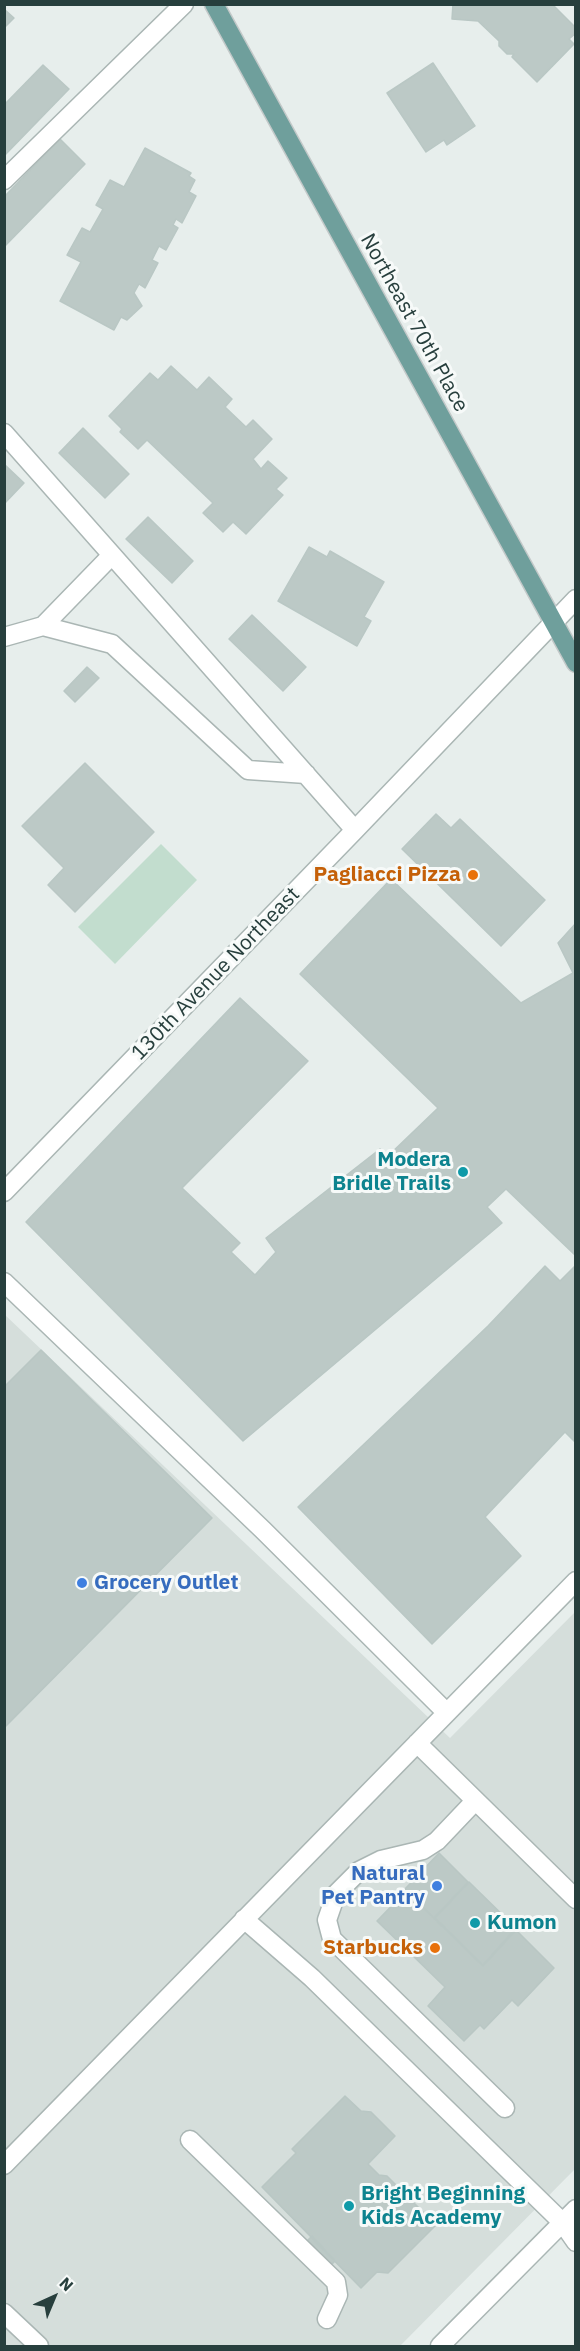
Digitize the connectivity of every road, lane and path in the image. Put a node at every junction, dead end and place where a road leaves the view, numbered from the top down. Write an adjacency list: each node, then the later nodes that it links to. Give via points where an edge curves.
1 (184, 4): 3 (street)
2 (214, 4): 7 (main road, Northeast 70th Place)
3 (4, 180)
4 (4, 433): 5 (street)
5 (112, 555): 8 (street); 11 (street)
6 (576, 599): 7 (street, 130th Avenue Northeast)
7 (553, 622): 10 (main road, Northeast 70th Place); 12 (street, 130th Avenue Northeast)
8 (44, 626): 9 (street); 11 (street, via 112,644 248,770)
9 (4, 637)
10 (576, 663)
11 (306, 774): 12 (street)
12 (356, 830): 13 (street, 130th Avenue Northeast)
13 (4, 1192)
14 (6, 1288): 16 (street, via 263,1530)
15 (576, 1581): 16 (street)
16 (447, 1712): 17 (street)
17 (417, 1743): 18 (street); 20 (street)
18 (475, 1801): 19 (street); 21 (street, via 437,1841 423,1850 381,1860 359,1871 336,1894 327,1920 332,1939)
19 (576, 1899)
20 (244, 1919): 23 (street); 24 (street, via 312,1977)
21 (505, 2108)
22 (190, 2140): 27 (street, via 336,2282 338,2295)
23 (4, 2165)
24 (569, 2216): 25 (street); 29 (street)
25 (576, 2242)
26 (4, 2313): 28 (street)
27 (327, 2319)
28 (39, 2346)
29 (440, 2346)

